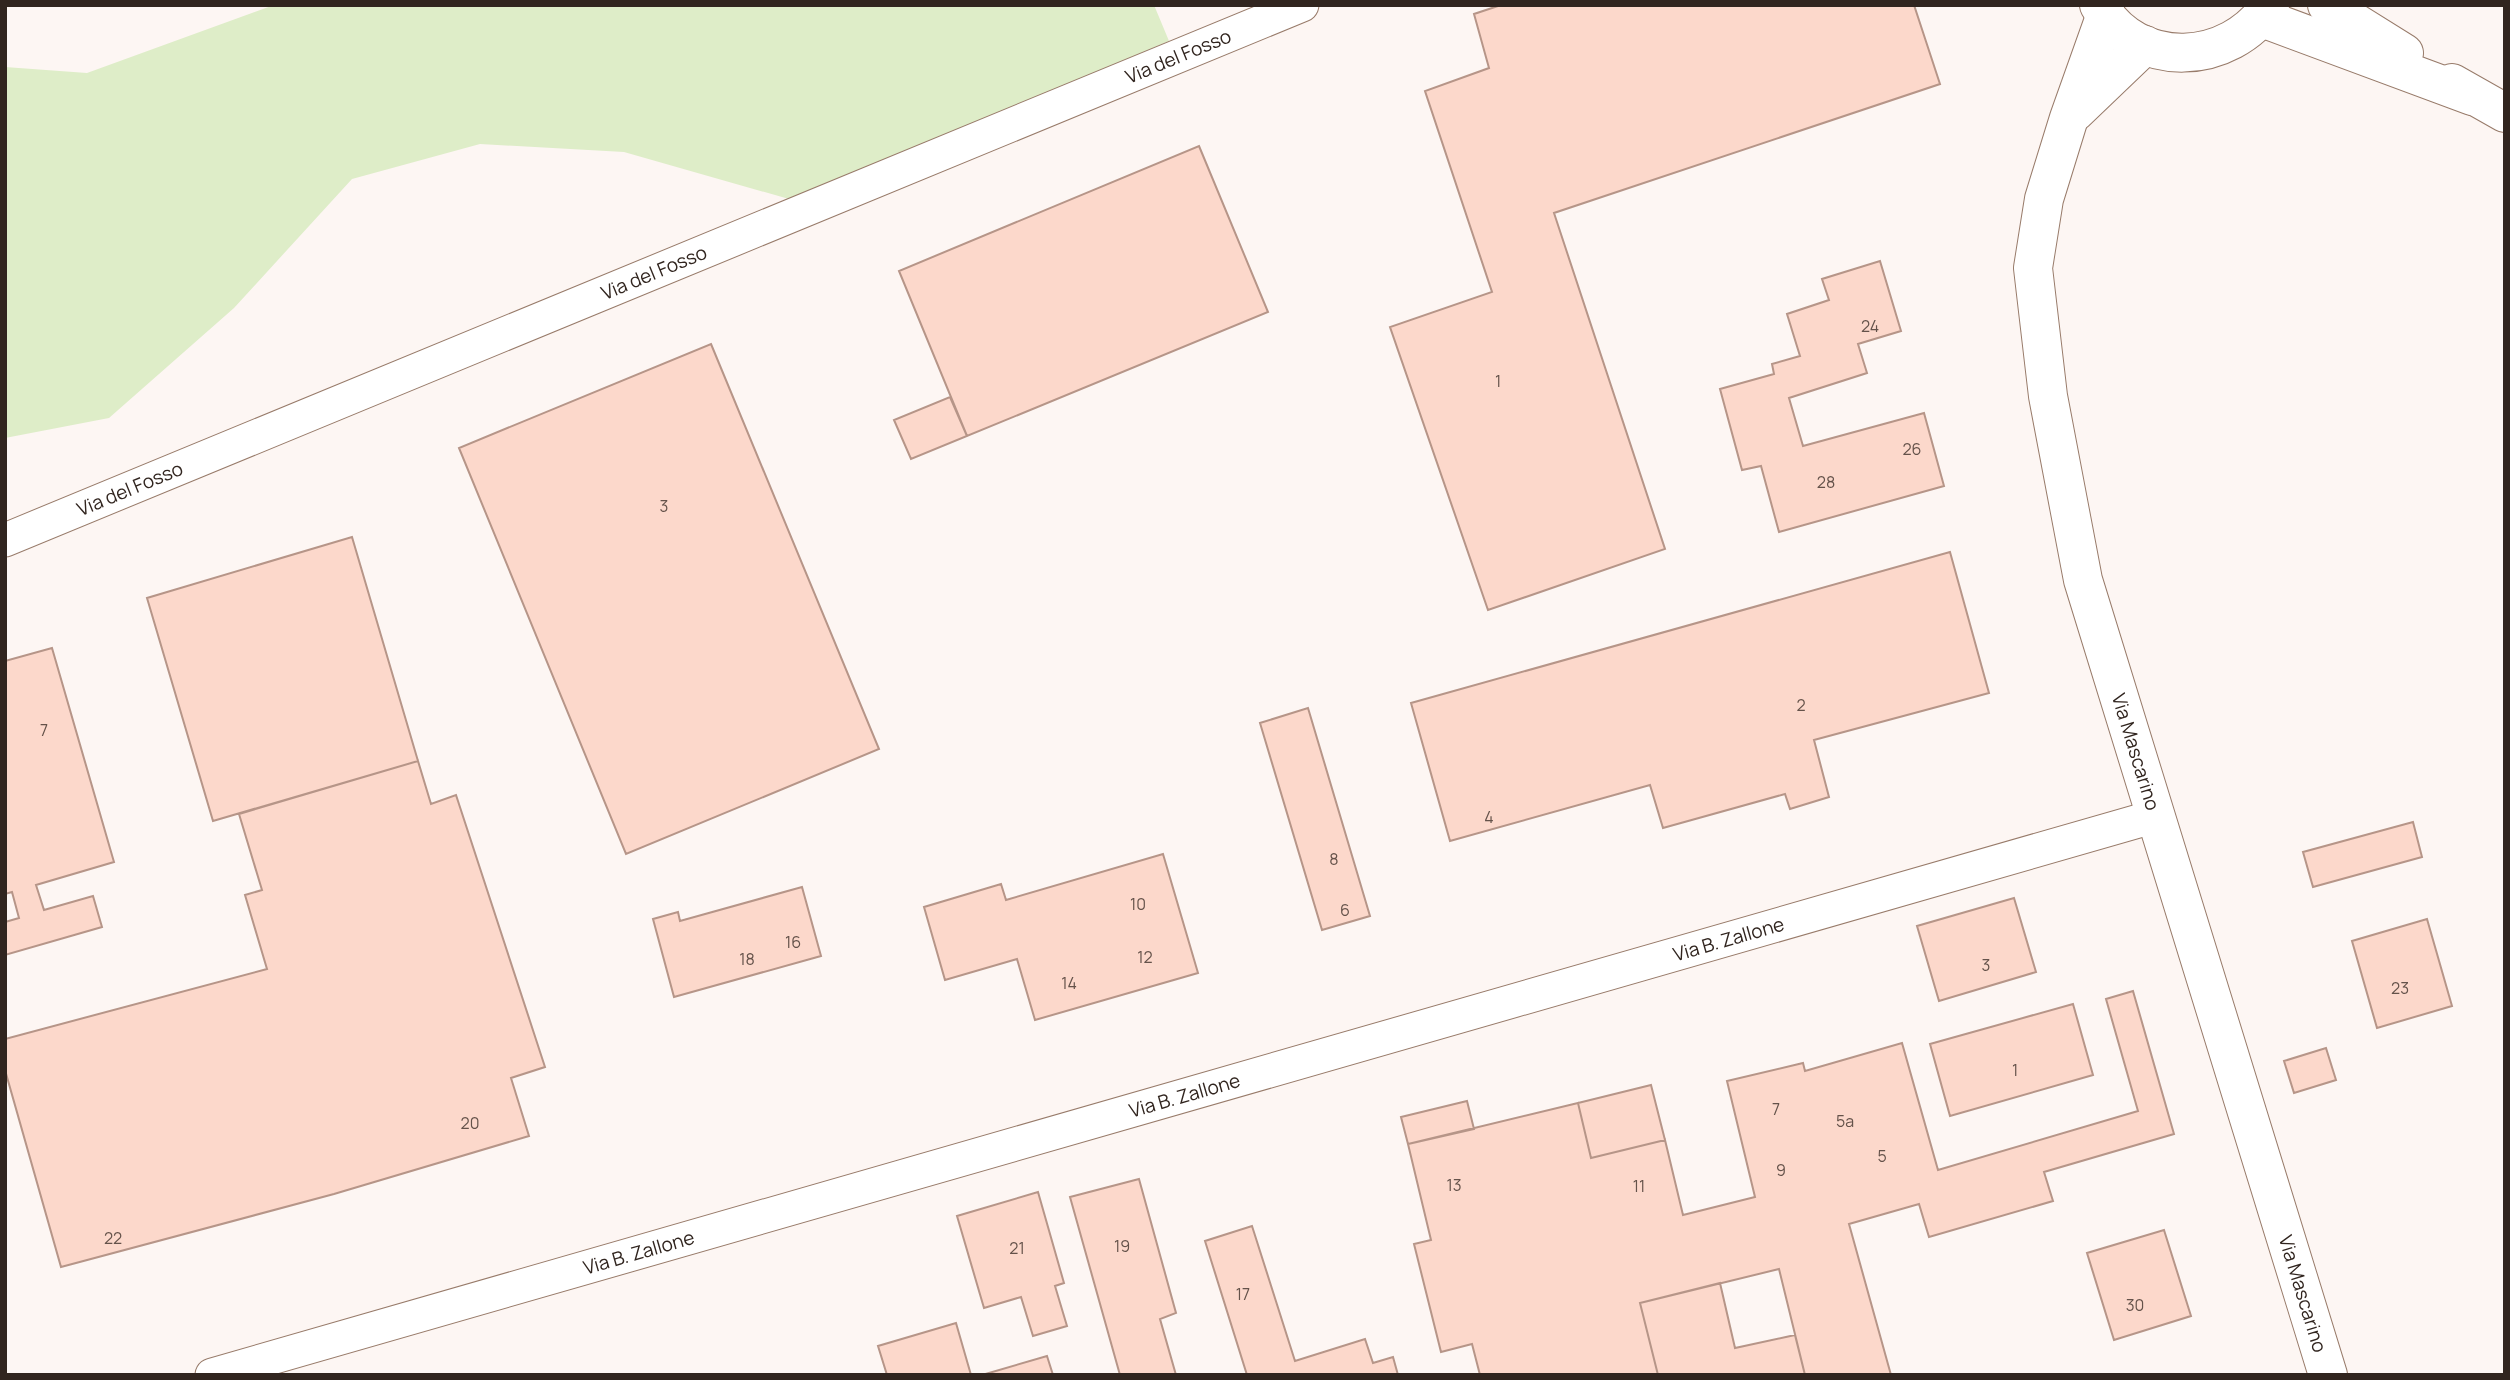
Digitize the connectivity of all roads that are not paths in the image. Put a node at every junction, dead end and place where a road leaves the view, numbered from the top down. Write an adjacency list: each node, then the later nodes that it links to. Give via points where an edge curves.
1 (1302, 5): 8 (street, Via del Fosso)
2 (2328, 5): 6 (street)
3 (2103, 10): 5 (street, via 2121,30); 7 (street, Via Mascarino)
4 (2266, 12): 5 (street, via 2238,39 2208,51 2176,53); 6 (street)
5 (2145, 45): 7 (street)
6 (2488, 105)
7 (2069, 118): 9 (street, Via Mascarino, via 2044,199 2033,268 2048,396 2083,580)
8 (5, 540)
9 (2156, 816): 10 (street, Via B. Zallone); 11 (street, Via Mascarino)
10 (212, 1375)
11 (2328, 1375)

